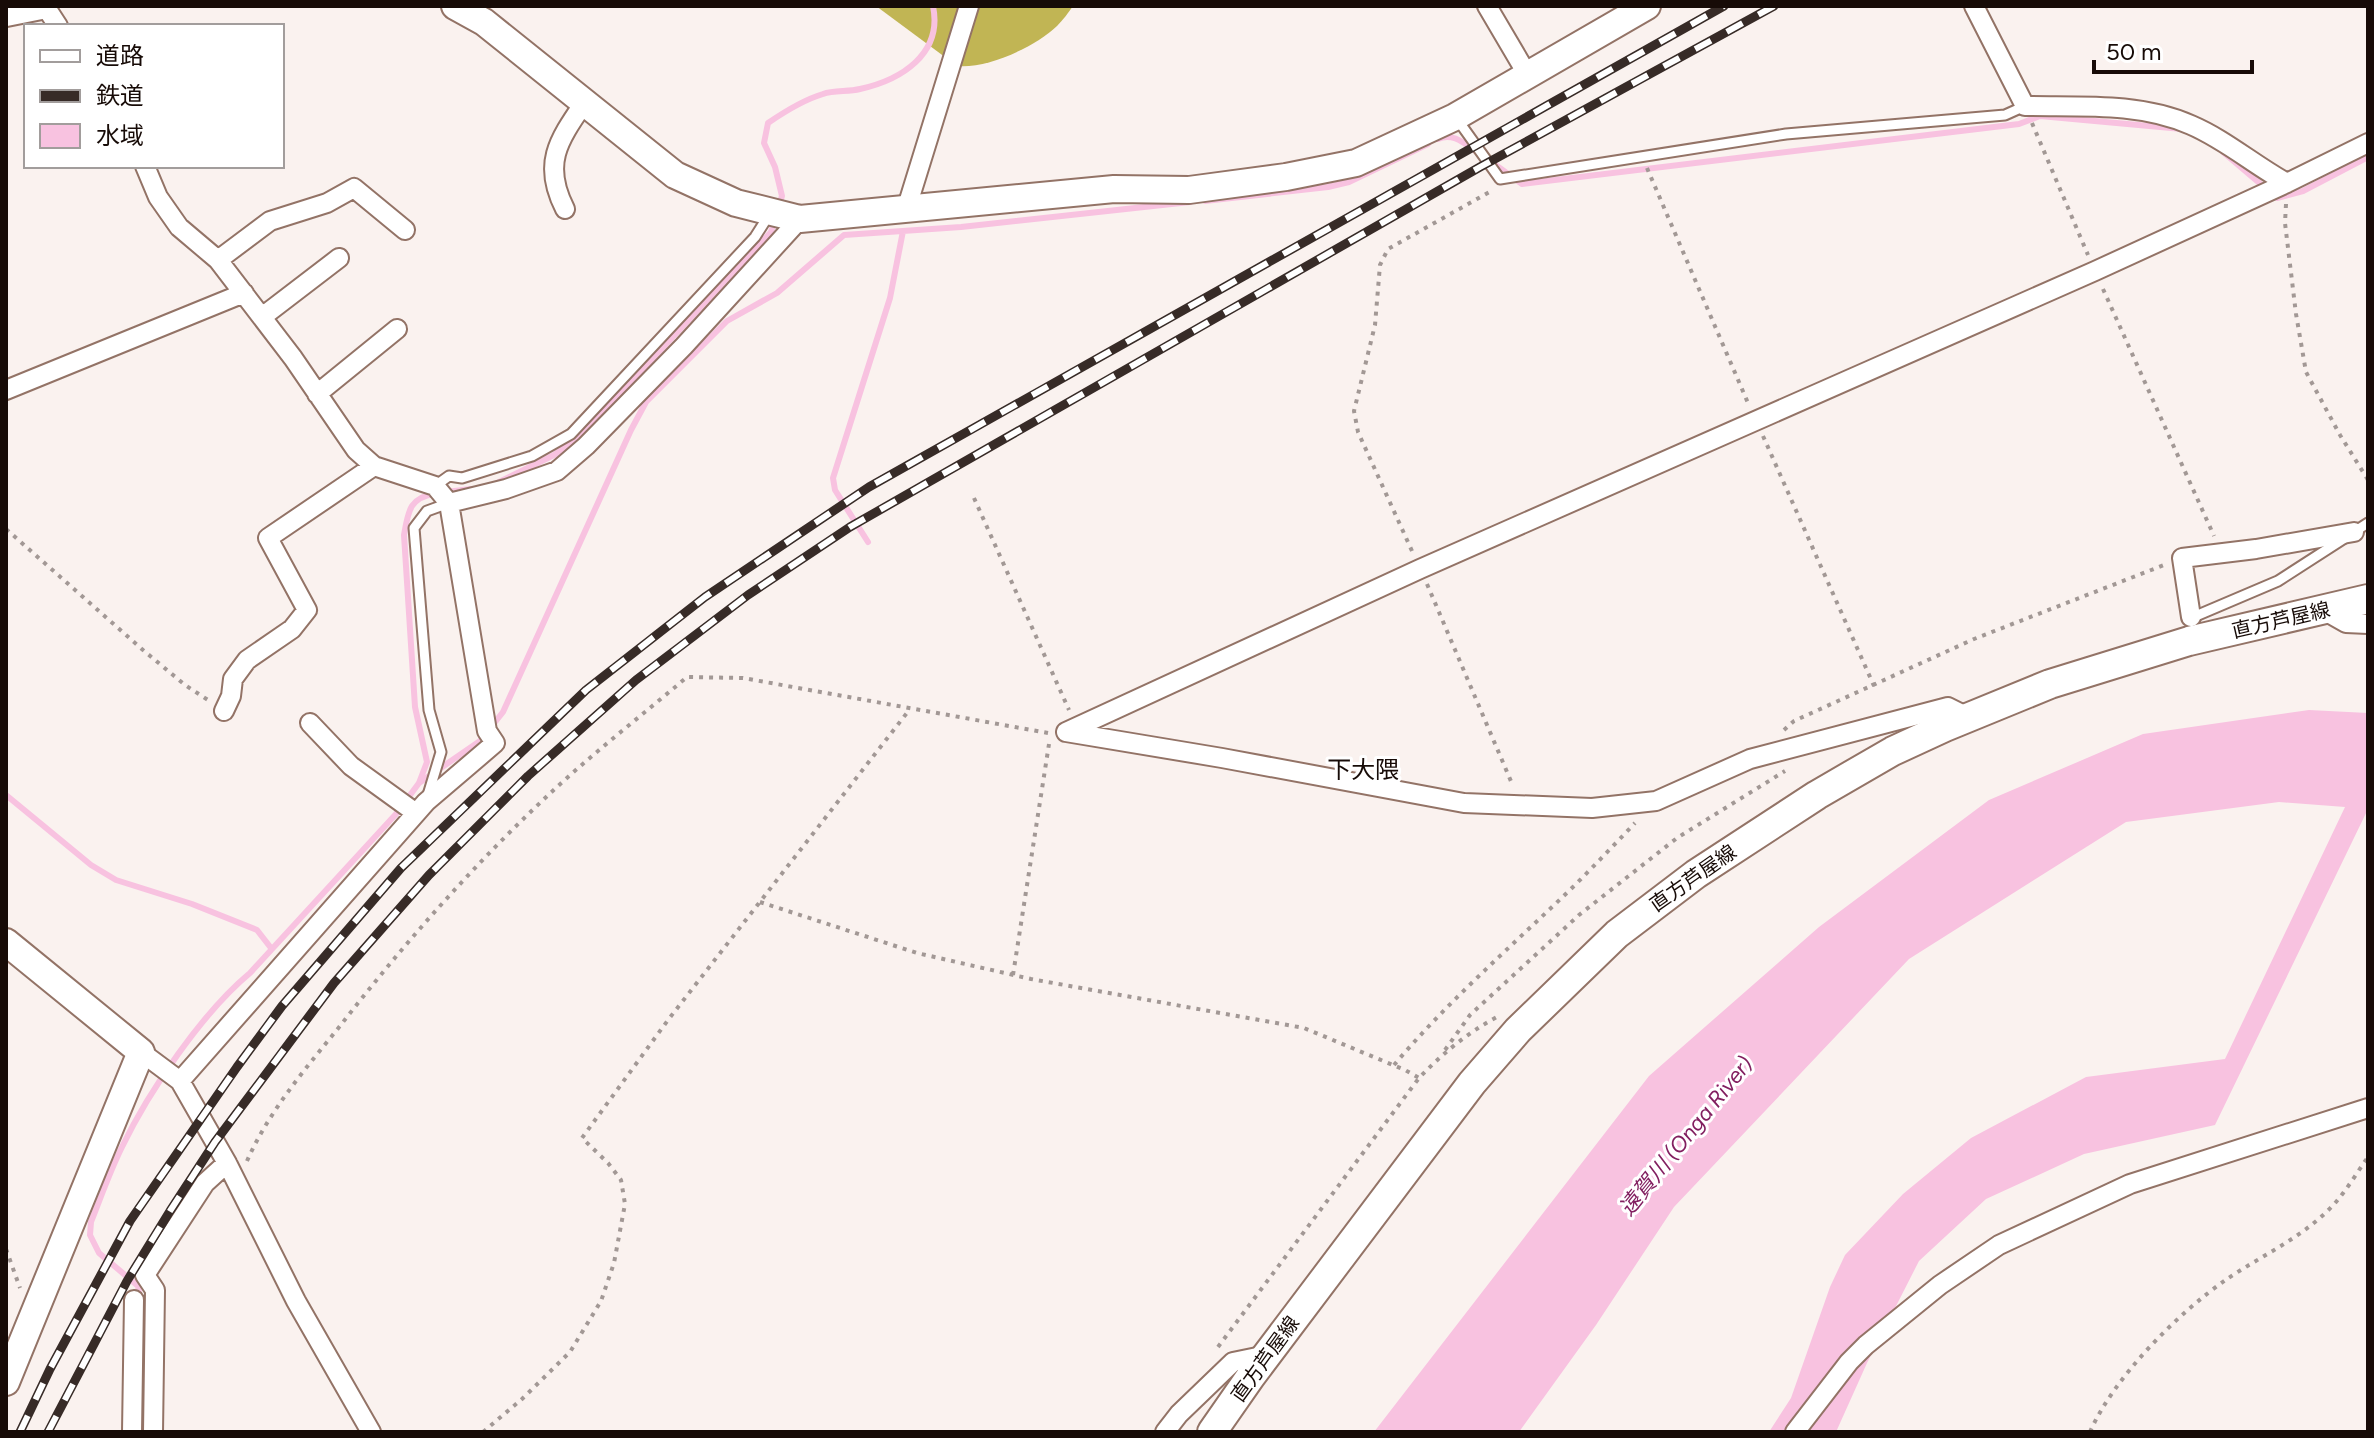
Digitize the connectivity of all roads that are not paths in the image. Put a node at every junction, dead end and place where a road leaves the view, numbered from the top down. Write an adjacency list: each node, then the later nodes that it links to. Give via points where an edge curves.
1 (43, 6): 7 (street); 8 (street)
2 (455, 6): 10 (street, via 484,22)
3 (969, 6): 17 (street)
4 (1487, 6): 9 (street)
5 (1647, 6): 9 (street)
6 (1974, 6): 11 (street)
7 (6, 13)
8 (56, 24)
9 (1527, 74): 12 (street)
10 (584, 103): 16 (street, via 554,154); 18 (street, via 675,175 736,203)
11 (2025, 106): 12 (lane, via 2005,115 1786,134 1500,179); 15 (street, via 2126,108 2179,120)
12 (1455, 117): 17 (street, via 1356,163 1286,177 1189,190 1114,189)
13 (2368, 143): 15 (street)
14 (146, 168): 22 (street, via 179,227)
15 (2287, 183): 39 (street, via 1066,732 1464,803 1592,808 1656,801 1750,759 1948,707)
16 (565, 209)
17 (906, 210): 19 (street)
18 (771, 212): 19 (street); 26 (lane, via 755,237)
19 (800, 219): 27 (street)
20 (405, 230): 22 (street, via 354,188 327,203 270,221)
21 (339, 258): 24 (street)
22 (218, 260): 23 (street)
23 (244, 293): 24 (street); 28 (street)
24 (262, 317): 29 (street)
25 (397, 329): 29 (street)
26 (630, 370): 27 (lane); 31 (lane, via 571,434 532,456 462,478 449,476)
27 (646, 384): 32 (street, via 557,471)
28 (6, 390)
29 (317, 394): 30 (street, via 356,450)
30 (374, 466): 31 (street); 38 (street, via 268,538 307,610 292,629 247,660 233,679)
31 (435, 486): 32 (street)
32 (449, 503): 41 (lane, via 427,511 414,528 429,710 441,752); 41 (street, via 487,731 495,743)
33 (2361, 528): 37 (lane); 37 (street, via 2182,558)
34 (2368, 599): 35 (main road, 直方芦屋線)
35 (2323, 610): 36 (street, via 2346,623); 37 (main road, 直方芦屋線)
36 (2368, 624)
37 (2190, 629): 39 (main road, 直方芦屋線)
38 (224, 711)
39 (1968, 717): 48 (main road, 直方芦屋線, via 1893,751 1817,795 1696,874 1617,934 1472,1083)
40 (310, 723): 41 (street, via 351,766)
41 (421, 807): 44 (street)
42 (6, 942): 43 (street)
43 (148, 1058): 44 (street); 49 (street)
44 (176, 1078): 46 (street)
45 (2368, 1108): 55 (street, via 2130,1184 1999,1245 1866,1345)
46 (227, 1163): 51 (street, via 205,1183 145,1275 155,1290); 52 (street, via 296,1301)
47 (134, 1300): 50 (street)
48 (1267, 1355): 53 (street, via 1233,1362); 54 (main road, 直方芦屋線)
49 (6, 1382)
50 (132, 1432)
51 (153, 1432)
52 (371, 1432)
53 (1165, 1432)
54 (1212, 1432)
55 (1795, 1432)

